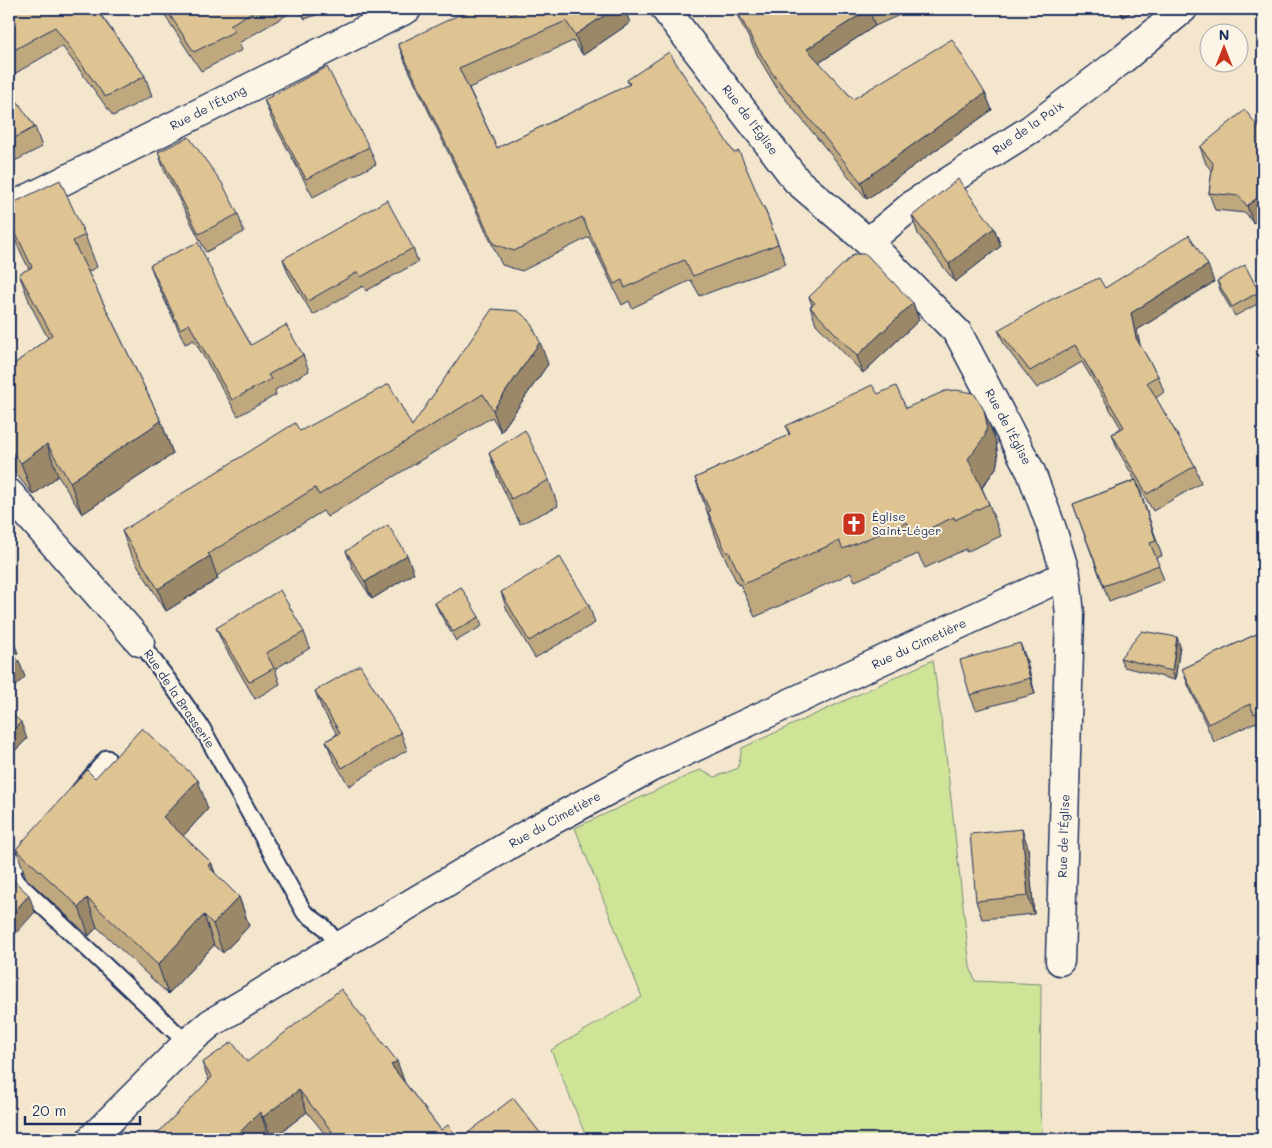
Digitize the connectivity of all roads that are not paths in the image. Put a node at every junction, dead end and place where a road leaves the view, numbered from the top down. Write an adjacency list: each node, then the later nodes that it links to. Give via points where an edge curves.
1 (407, 9): 4 (street, Rue de l'Étang)
2 (665, 9): 5 (street, Rue de l'Église, via 797,181)
3 (1183, 9): 5 (street, Rue de la Paix, via 1031,129 916,202)
4 (9, 208)
5 (868, 242): 7 (street, Rue de l'Église, via 958,334 1031,472)
6 (9, 493): 8 (street, Rue de la Brasserie)
7 (1066, 575): 12 (street, Rue du Cimetière, via 654,766 529,832); 13 (street, Rue de l'Église, via 1070,616)
8 (140, 642): 12 (lane, Rue de la Brasserie, via 202,728 304,912 323,926)
9 (107, 758): 10 (lane)
10 (69, 803)
11 (44, 832): 14 (lane, via 12,870 16,881)
12 (340, 946): 14 (street, Rue du Cimetière, via 211,1023)
13 (1060, 961)
14 (187, 1043): 15 (street, Rue du Cimetière)
15 (91, 1139)

